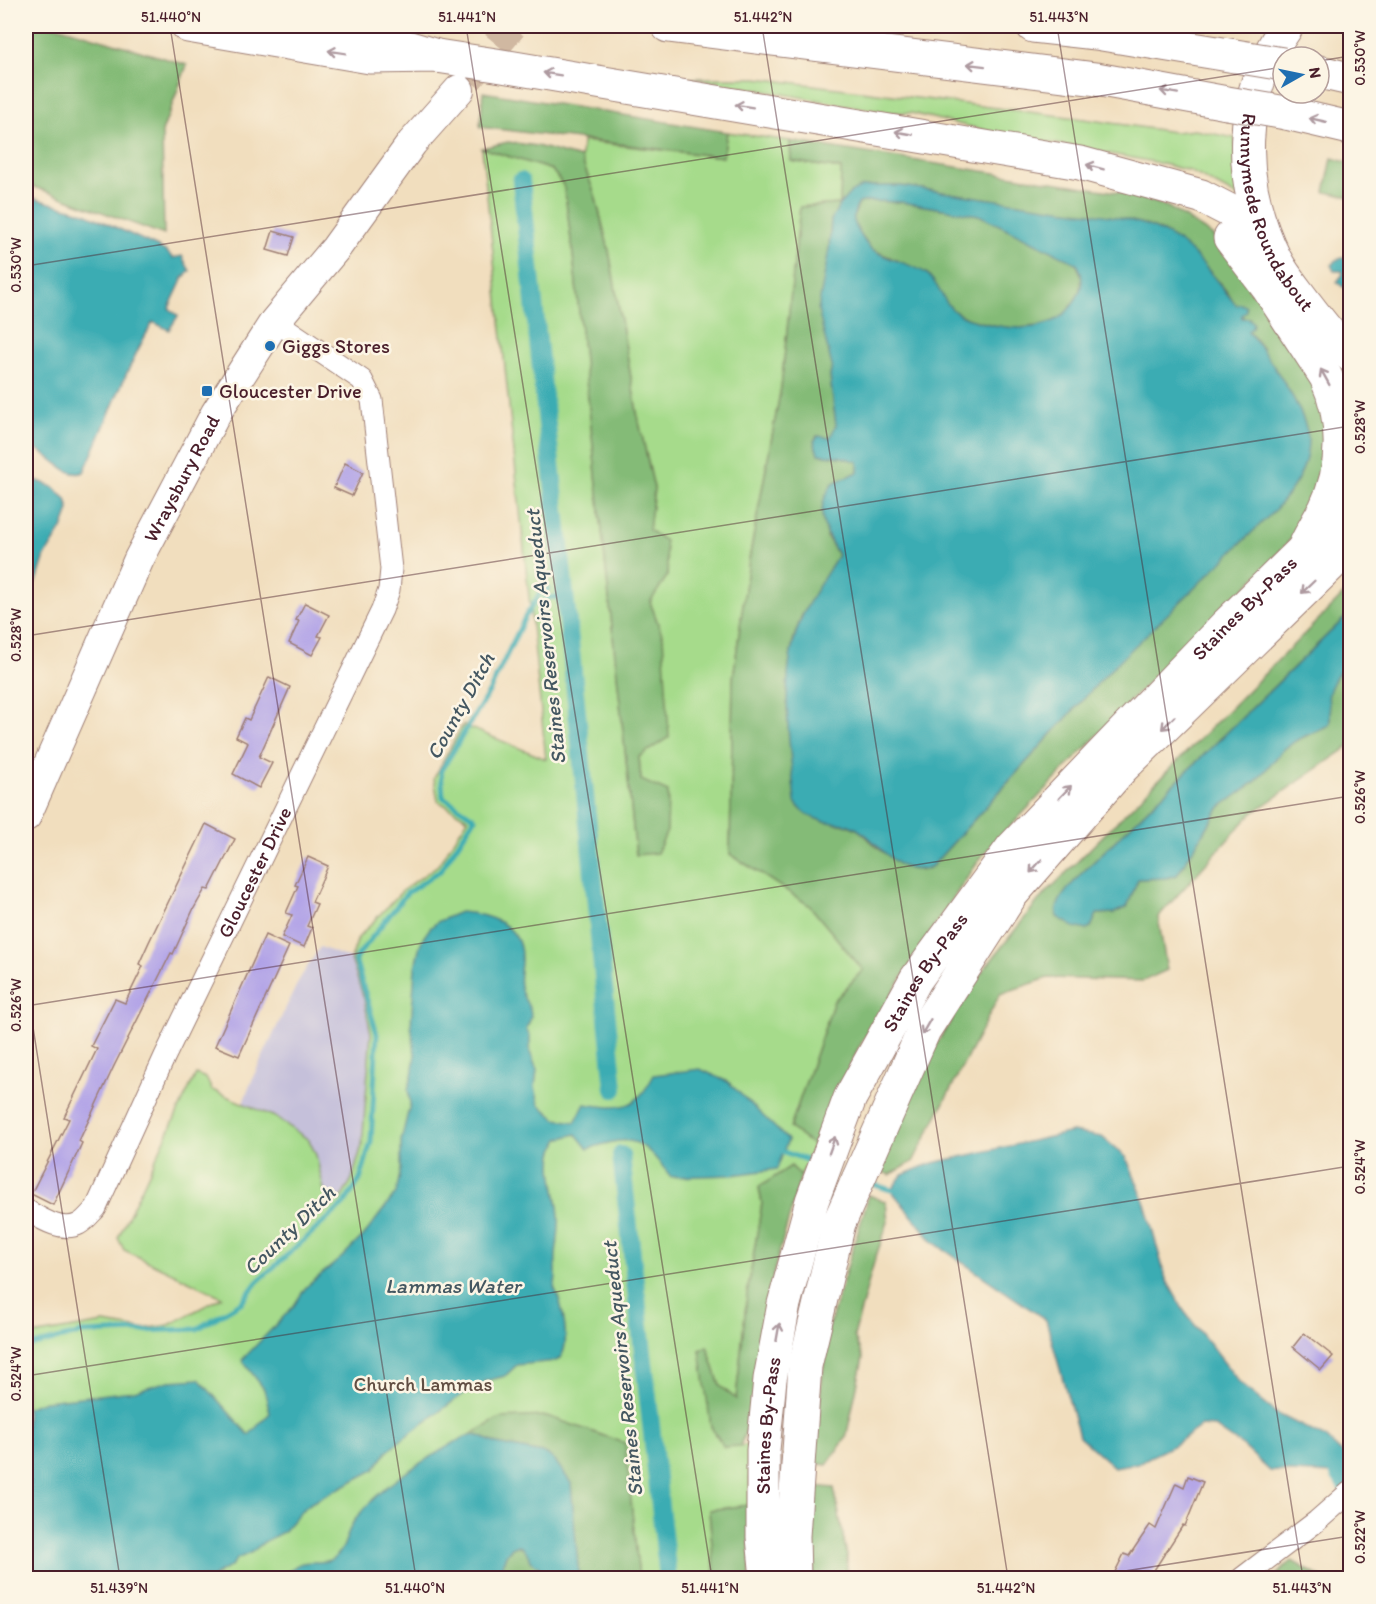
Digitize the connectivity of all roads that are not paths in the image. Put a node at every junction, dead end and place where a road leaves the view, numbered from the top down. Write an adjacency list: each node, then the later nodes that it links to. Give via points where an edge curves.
1 (188, 26): 6 (main road, one-way to 1, via 370,57)
2 (324, 26): 6 (main road)
3 (668, 26): 11 (main road, one-way to 3, bridge, via 1096,79)
4 (1033, 26): 7 (main road, bridge)
5 (1287, 26): 13 (main road, Runnymede Roundabout, via 1258,83 1246,139 1248,178)
6 (437, 56): 12 (main road, one-way to 6, via 1080,163)
7 (1271, 62)
8 (1331, 75): 9 (main road)
9 (1350, 79)
10 (459, 90): 14 (main road, Wraysbury Road, via 412,143 336,248)
11 (1350, 128)
12 (1152, 183): 13 (main road, via 1201,196 1232,212); 19 (main road, one-way to 12, via 1332,492 1338,468 1341,447 1334,393 1268,288 1225,231 1196,206)
13 (1275, 259): 15 (main road, Runnymede Roundabout)
14 (275, 321): 20 (main road, Wraysbury Road, via 216,412 139,559); 21 (street, Gloucester Drive, via 362,380 372,400 391,569 389,590 96,1208 79,1224 66,1227)
15 (1339, 345): 16 (main road)
16 (1350, 374)
17 (1350, 498): 19 (main road, Staines By-Pass, via 1326,531)
18 (1350, 546): 24 (main road, Staines By-Pass, one-way to 24, via 1122,768 1011,895 924,1030 836,1234 805,1366 793,1536)
19 (1303, 550): 23 (main road, Staines By-Pass, one-way to 19, via 763,1450 770,1379 784,1304 812,1201 850,1098 916,979 1012,848)
20 (26, 816)
21 (26, 1210)
22 (1350, 1492): 25 (street)
23 (767, 1578)
24 (794, 1578)
25 (1242, 1578)

